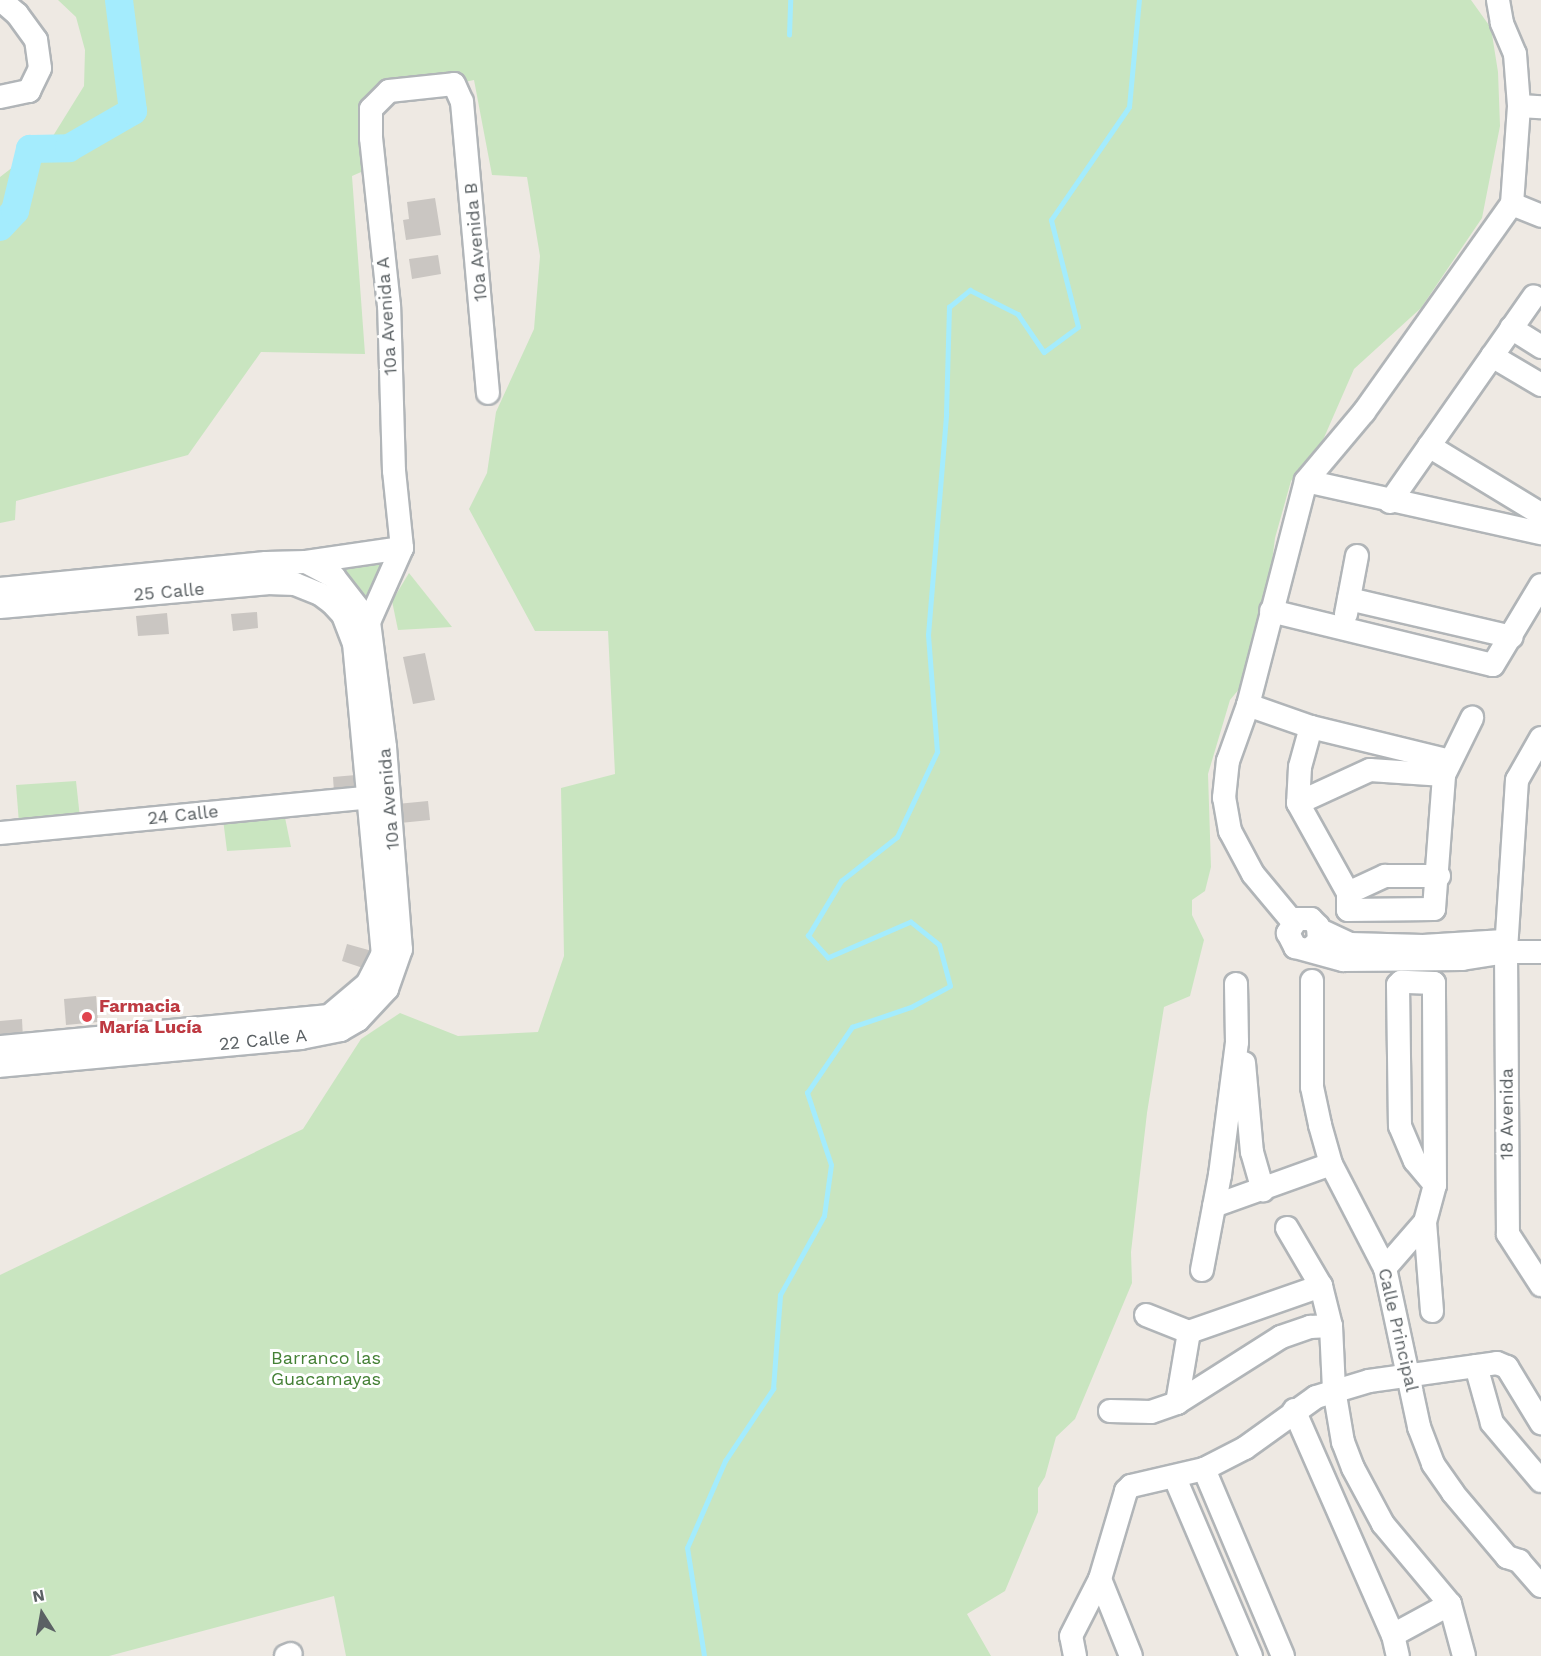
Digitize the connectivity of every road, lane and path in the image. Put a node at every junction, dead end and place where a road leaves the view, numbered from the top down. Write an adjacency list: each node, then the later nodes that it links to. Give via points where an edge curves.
1 (1, 0): 4 (street, via 36,40 40,68 29,91)
2 (1498, 0): 5 (street)
3 (459, 92): 13 (street, 10a Avenida B); 19 (street, 10a Avenida A, via 454,84 389,91 371,109 389,306 394,471)
4 (0, 97)
5 (1530, 107): 6 (street)
6 (1512, 204): 7 (street); 15 (street, via 1364,412)
7 (1541, 216)
8 (1534, 296): 9 (street)
9 (1511, 328): 10 (street); 11 (street)
10 (1541, 347)
11 (1492, 356): 12 (street); 14 (street)
12 (1541, 385)
13 (488, 393)
14 (1429, 446): 16 (street); 17 (street)
15 (1306, 482): 16 (street); 28 (street)
16 (1390, 502): 18 (street)
17 (1541, 514)
18 (1541, 533)
19 (402, 548): 21 (street, 25 Calle); 29 (street)
20 (1357, 556): 26 (street)
21 (306, 562): 22 (street, 25 Calle); 25 (street, via 334,577)
22 (175, 582): 24 (street, 25 Calle); 25 (street, 25 Calle, via 295,584); 27 (street, 25 Calle)
23 (1541, 585): 31 (street)
24 (0, 589)
25 (340, 598): 29 (street, 10a Avenida); 37 (street, 10a Avenida, via 354,643)
26 (1349, 599): 30 (street); 31 (street)
27 (0, 607)
28 (1270, 611): 30 (street); 32 (street)
29 (369, 622): 47 (street, 10a Avenida, via 388,777 401,949 387,989 372,1005)
30 (1343, 628): 31 (street, via 1493,665)
31 (1512, 637)
32 (1248, 705): 34 (street); 42 (street, via 1224,779 1230,831 1253,874 1293,922 1288,933 1291,943 1300,949 1315,939 1343,960 1368,962 1462,960)
33 (1472, 718): 36 (street)
34 (1311, 727): 36 (street); 38 (street, via 1300,767)
35 (1541, 738): 42 (street, 18 Avenida, via 1517,780)
36 (1447, 768): 38 (street, via 1370,770); 40 (street)
37 (366, 798): 39 (street, 24 Calle); 46 (street, 10a Avenida, via 383,952 368,984)
38 (1298, 803): 41 (street)
39 (0, 833)
40 (1439, 876): 41 (street, via 1385,876); 41 (street, via 1434,909 1348,910)
41 (1348, 893)
42 (1506, 942): 43 (street); 59 (street, 18 Avenida, via 1508,1234)
43 (1541, 952)
44 (1312, 981): 51 (street, Calle Principal, via 1312,1087)
45 (1236, 984): 48 (street)
46 (350, 1002): 47 (street, 22 Calle A)
47 (335, 1023): 49 (street, 22 Calle A); 50 (street, 22 Calle A)
48 (1237, 1042): 53 (street, via 1244,1059 1252,1152); 54 (street)
49 (0, 1047)
50 (0, 1066)
51 (1331, 1164): 53 (street); 57 (street, Calle Principal)
52 (1435, 1185): 52 (street, via 1415,1161 1400,1126 1399,983 1434,983); 55 (street)
53 (1263, 1190): 54 (street)
54 (1214, 1206): 58 (street)
55 (1425, 1222): 57 (street); 61 (street)
56 (1287, 1228): 60 (street)
57 (1385, 1268): 66 (street, Calle Principal)
58 (1202, 1270)
59 (1541, 1285)
60 (1321, 1286): 63 (street); 64 (street)
61 (1432, 1311)
62 (1146, 1315): 64 (street)
63 (1331, 1326): 67 (street); 68 (street, via 1310,1327 1281,1337)
64 (1190, 1332): 68 (street)
65 (1476, 1366): 66 (street); 71 (street, via 1492,1362 1507,1368); 74 (street, via 1492,1424)
66 (1409, 1376): 67 (street); 75 (street, Calle Principal, via 1419,1428 1433,1464)
67 (1334, 1389): 69 (street); 81 (street, via 1343,1442 1366,1499)
68 (1177, 1403): 70 (street, via 1151,1412)
69 (1294, 1410): 72 (street, via 1245,1448); 82 (street)
70 (1110, 1411)
71 (1541, 1423)
72 (1204, 1469): 73 (street); 78 (street)
73 (1175, 1478): 76 (street, via 1127,1489); 79 (street)
74 (1541, 1481)
75 (1507, 1557): 77 (street, Calle Principal, via 1519,1561); 80 (street, Calle Principal, via 1507,1570)
76 (1100, 1579): 83 (street, via 1072,1635); 84 (street)
77 (1541, 1586)
78 (1257, 1588): 79 (street); 86 (street)
79 (1230, 1602): 85 (street)
80 (1541, 1602)
81 (1450, 1604): 82 (street); 87 (street)
82 (1395, 1645)
83 (1075, 1656)
84 (1131, 1656)
85 (1251, 1656)
86 (1283, 1656)
87 (1464, 1656)

